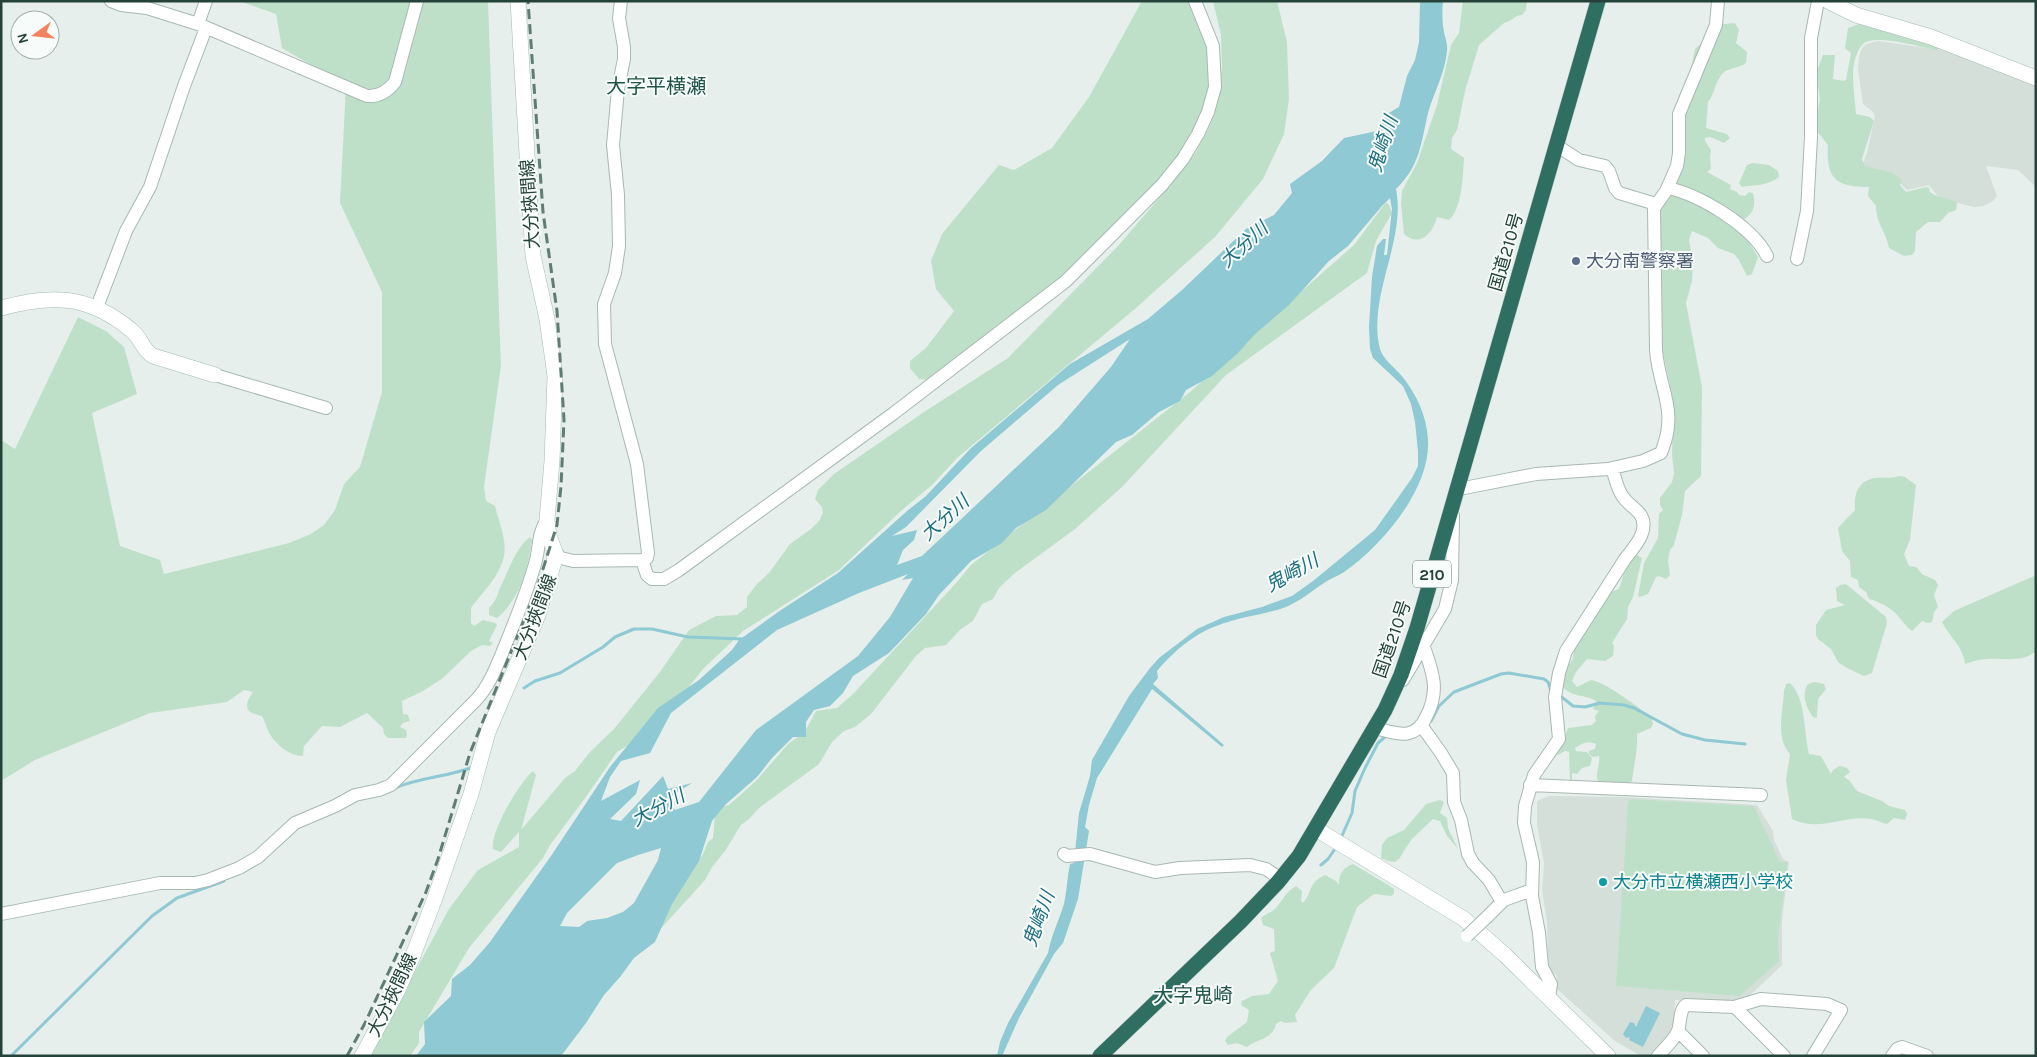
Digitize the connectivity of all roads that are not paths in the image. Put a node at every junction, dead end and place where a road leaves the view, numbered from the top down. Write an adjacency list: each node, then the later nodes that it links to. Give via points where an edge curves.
1 (111, 1): 11 (street, via 121,6 147,8)
2 (206, 1): 11 (street)
3 (418, 1): 11 (street, via 394,82 377,96 367,96)
4 (518, 1): 24 (main road, 大分挾間線, via 534,256 555,376)
5 (622, 1): 26 (street, via 619,18 624,60 613,145 620,246 604,304 605,344 637,464 648,553)
6 (1195, 1): 26 (street, via 1213,46 1214,87 1198,134 1162,185 1066,281 894,413 679,570 664,579 652,579 647,575)
7 (1598, 1): 13 (highway, 国道210号 / 210)
8 (1718, 1): 14 (street, via 1716,25 1678,114 1678,160)
9 (1818, 1): 17 (street, via 1811,38 1807,211)
10 (1828, 1): 12 (main road, via 1856,15 1931,37)
11 (202, 26): 18 (street, via 150,187 126,231)
12 (2036, 78)
13 (1556, 145): 15 (street, via 1579,160 1605,166 1619,193); 23 (highway, 国道210号 / 210)
14 (1668, 188): 15 (street); 16 (street, via 1692,195 1744,228 1755,237)
15 (1656, 204): 22 (street, via 1656,350 1667,395 1668,426 1660,455)
16 (1767, 256)
17 (1797, 259)
18 (97, 307): 19 (main road, via 44,299); 20 (main road, via 132,330 153,356)
19 (1, 308)
20 (215, 375): 21 (street)
21 (326, 408)
22 (1612, 468): 23 (street, via 1536,474 1473,486); 31 (street, via 1621,494 1641,516 1643,531 1566,651 1555,696 1559,739)
23 (1455, 495): 27 (street, via 1451,588 1442,616); 28 (highway, 国道210号 / 210, via 1410,649)
24 (546, 520): 25 (main road, 大分挾間線); 38 (street, via 539,533 529,585 485,689 391,785 355,795 295,823 258,858 208,880 160,883)
25 (555, 552): 26 (street, via 561,558 573,561); 43 (main road, 大分挾間線, via 545,597 488,732 435,898 402,981)
26 (642, 560)
27 (1424, 647): 28 (street); 29 (street, via 1435,692)
28 (1385, 710): 30 (highway, 国道210号 / 210)
29 (1421, 725): 30 (street, via 1407,733); 37 (street, via 1453,773 1454,802 1468,854)
30 (1375, 728): 33 (highway, 国道210号 / 210)
31 (1530, 785): 32 (street); 36 (street, via 1524,823 1532,855)
32 (1761, 795)
33 (1316, 829): 35 (highway, 国道210号 / 210); 40 (main road, via 1464,919)
34 (1066, 855): 35 (street, via 1088,853 1155,872 1250,865 1266,869)
35 (1281, 879): 44 (highway, 国道210号 / 210)
36 (1532, 890): 37 (street); 40 (street, via 1542,967 1551,984)
37 (1502, 902): 39 (street, bridge)
38 (1, 914)
39 (1467, 936)
40 (1549, 998): 45 (main road)
41 (1735, 1007): 42 (street, via 1686,1005 1682,1009); 48 (street); 49 (street, via 1761,999 1827,1004 1841,1010)
42 (1678, 1031): 46 (street); 47 (street)
43 (362, 1056)
44 (1100, 1056)
45 (1608, 1056)
46 (1658, 1056)
47 (1703, 1056)
48 (1784, 1056)
49 (1813, 1056)
50 (1892, 1056): 51 (street, via 1896,1049 1902,1047)
51 (1927, 1056)

